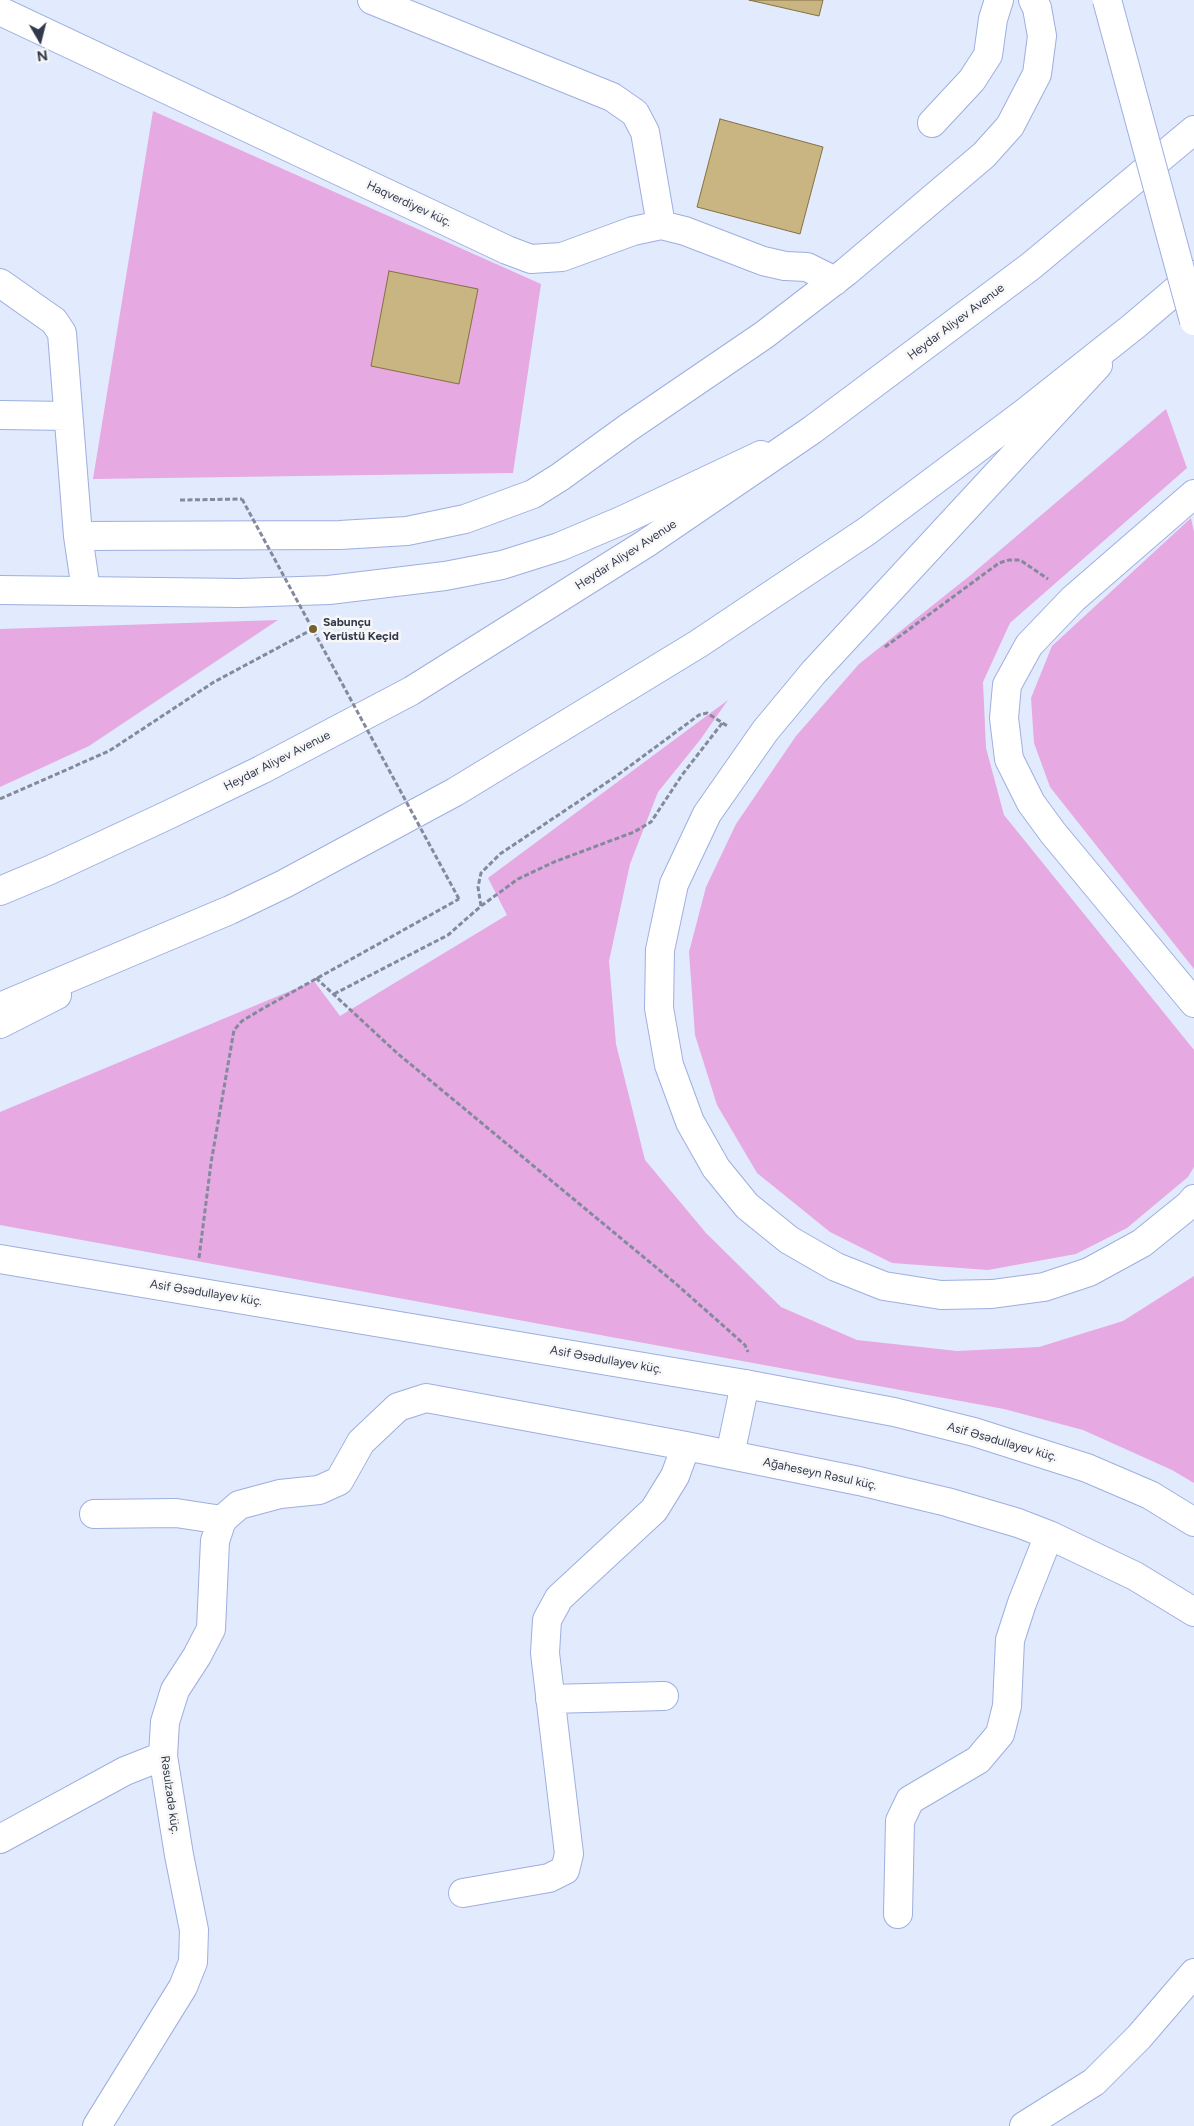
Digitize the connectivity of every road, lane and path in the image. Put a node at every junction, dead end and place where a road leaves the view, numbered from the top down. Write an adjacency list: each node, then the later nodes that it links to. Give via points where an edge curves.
1 (372, 0): 8 (main road, via 612,97 635,113 645,132)
2 (1000, 0): 6 (main road, via 993,19 988,55 972,80)
3 (1034, 0): 10 (main road, via 1042,36 1037,74 1010,126 984,155)
4 (1107, 0): 12 (main road, bridge)
5 (0, 12): 8 (main road, Haqverdiyev küç., via 531,259 562,257 633,231)
6 (932, 123)
7 (1194, 130): 16 (main road, Heydar Aliyev Avenue, via 1031,266)
8 (661, 225): 10 (main road, Haqverdiyev küç., via 686,231 764,262 807,267)
9 (1194, 275): 13 (main road)
10 (835, 281): 19 (main road, via 764,335 560,477 532,494 465,519 408,531 340,535)
11 (0, 283): 15 (main road, via 54,321 62,333)
12 (1194, 321)
13 (1134, 326): 26 (main road, via 867,531 698,644 455,792); 32 (main road, via 814,672 765,731 706,814 674,884 660,950 660,1008 669,1065 690,1122 716,1168 747,1206 789,1240 836,1267 884,1286 941,1295 992,1294 1044,1287 1089,1272 1142,1243)
14 (0, 415): 15 (main road)
15 (68, 416): 19 (main road)
16 (812, 430): 21 (main road, via 623,520 559,547 502,565 445,576 329,590 240,593); 25 (main road, Heydar Aliyev Avenue, via 645,544 411,691 270,765)
17 (1194, 494): 29 (main road, via 1072,599 1029,645 1007,686 1004,718 1009,759 1031,803)
18 (173, 500): 22 (path, bridge, via 242,498)
19 (78, 536): 21 (main road)
20 (0, 590): 21 (main road)
21 (86, 590)
22 (313, 629): 24 (path, via 214,682 109,751); 27 (path, bridge, via 459,899)
23 (722, 722): 28 (path, via 651,822 518,879 448,935)
24 (0, 799)
25 (0, 891)
26 (230, 910): 30 (main road); 31 (main road)
27 (316, 978): 28 (path); 34 (path, via 242,1021 234,1030)
28 (334, 994): 35 (path, via 398,1052 745,1345 749,1354)
29 (1194, 1003)
30 (0, 1007)
31 (0, 1024)
32 (1194, 1199)
33 (0, 1259): 34 (main road, Asif Əsədullayev küç.)
34 (192, 1291): 35 (main road, Asif Əsədullayev küç.)
35 (745, 1384): 37 (main road); 40 (main road, Asif Əsədullayev küç., via 894,1412 1032,1449 1150,1495)
36 (686, 1446): 37 (main road, Ağaheseyn Rəsul küç.); 39 (main road, Ağaheseyn Rəsul küç., via 426,1398 398,1407 385,1419 361,1442 339,1481 318,1490 280,1494 239,1505); 44 (main road, via 675,1476 654,1510 559,1598 547,1620 545,1653)
37 (730, 1455): 41 (main road, Ağaheseyn Rəsul küç., via 947,1502)
38 (94, 1514): 39 (main road, via 176,1513)
39 (222, 1520): 45 (main road, Rəsulzadə küç., via 216,1541 211,1628 175,1690 165,1722)
40 (1194, 1522)
41 (1049, 1535): 42 (main road, Ağaheseyn Rəsul küç., via 1135,1576); 48 (main road, via 1010,1640 1007,1706 1000,1734 978,1760 910,1800 900,1821)
42 (1194, 1612)
43 (664, 1696): 44 (main road)
44 (550, 1699): 47 (main road, via 569,1854 565,1870 549,1878)
45 (163, 1756): 46 (main road, via 125,1772); 50 (main road, Rəsulzadə küç., via 194,1930 193,1962 184,1987)
46 (0, 1839)
47 (463, 1893)
48 (898, 1914)
49 (1194, 1973): 51 (main road, via 1139,2037 1094,2082)
50 (97, 2126)
51 (1024, 2126)

